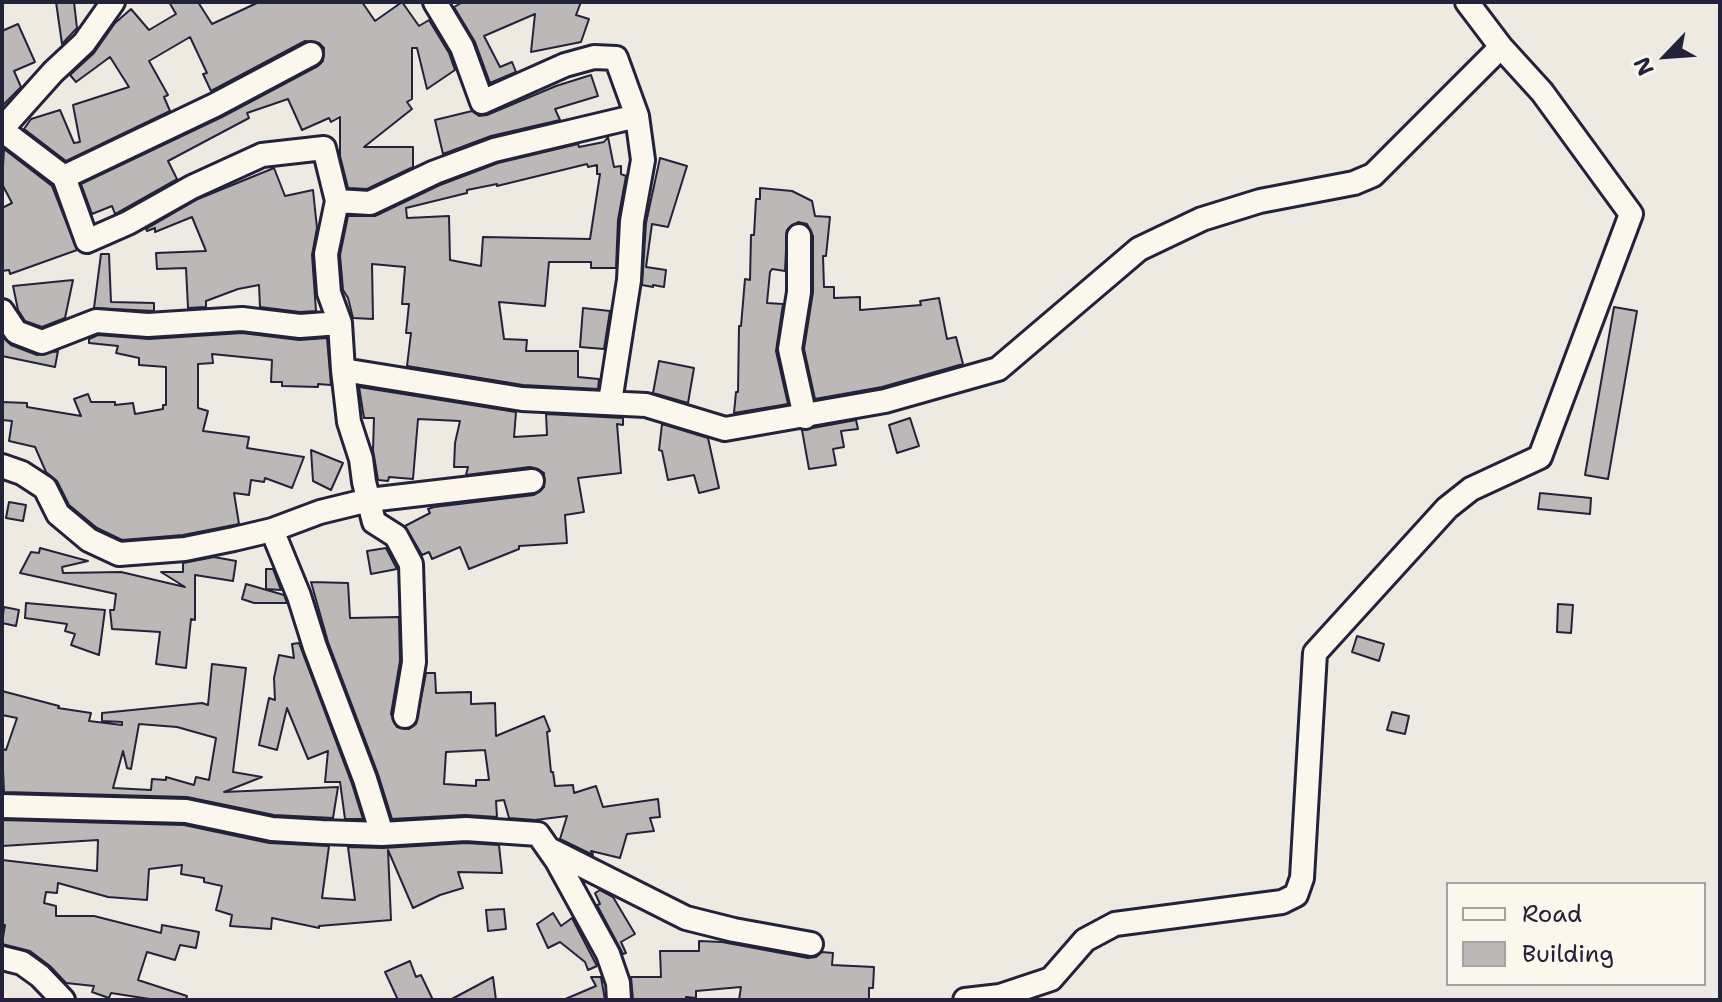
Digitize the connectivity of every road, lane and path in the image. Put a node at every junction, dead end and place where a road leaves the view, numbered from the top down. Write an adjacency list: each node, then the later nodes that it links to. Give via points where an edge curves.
1 (113, 2): 7 (street, via 84,43)
2 (435, 2): 6 (street, via 462,47 482,102 565,65 616,58)
3 (1467, 2): 4 (street)
4 (1501, 47): 15 (street, via 1373,175 1202,219 1139,249 998,369); 28 (street, via 1542,92 1631,214 1540,457 1471,489 1447,508 1315,653 1302,878 1296,895 1282,902 1115,924 1085,940 1051,979 1000,996)
5 (311, 54): 8 (street)
6 (637, 116): 9 (street, via 494,150 370,203); 14 (street, via 643,160)
7 (2, 130): 8 (street)
8 (64, 177): 9 (street, via 87,241 262,155 324,148)
9 (337, 201): 12 (street, via 326,254 329,293)
10 (799, 236): 15 (street, via 799,292 790,349)
11 (2, 311): 12 (street, via 16,332 42,342 96,321)
12 (340, 323): 13 (street)
13 (343, 370): 14 (street, via 522,399); 18 (street, via 349,422)
14 (610, 402): 15 (street, via 646,405 725,429)
15 (805, 417)
16 (2, 466): 19 (street, via 45,488 58,514 89,540 119,554 185,549)
17 (532, 481): 18 (street)
18 (369, 500): 19 (street); 20 (street, via 374,522 396,536 411,564 414,662)
19 (272, 530): 22 (street)
20 (405, 716)
21 (2, 806): 22 (street, via 186,811 272,829)
22 (382, 834): 23 (street, via 466,829 538,834)
23 (549, 849): 24 (street, via 686,918); 27 (street, via 608,954)
24 (811, 944)
25 (2, 958): 26 (street, via 22,963)
26 (63, 1000)
27 (619, 1000)
28 (965, 1000)

